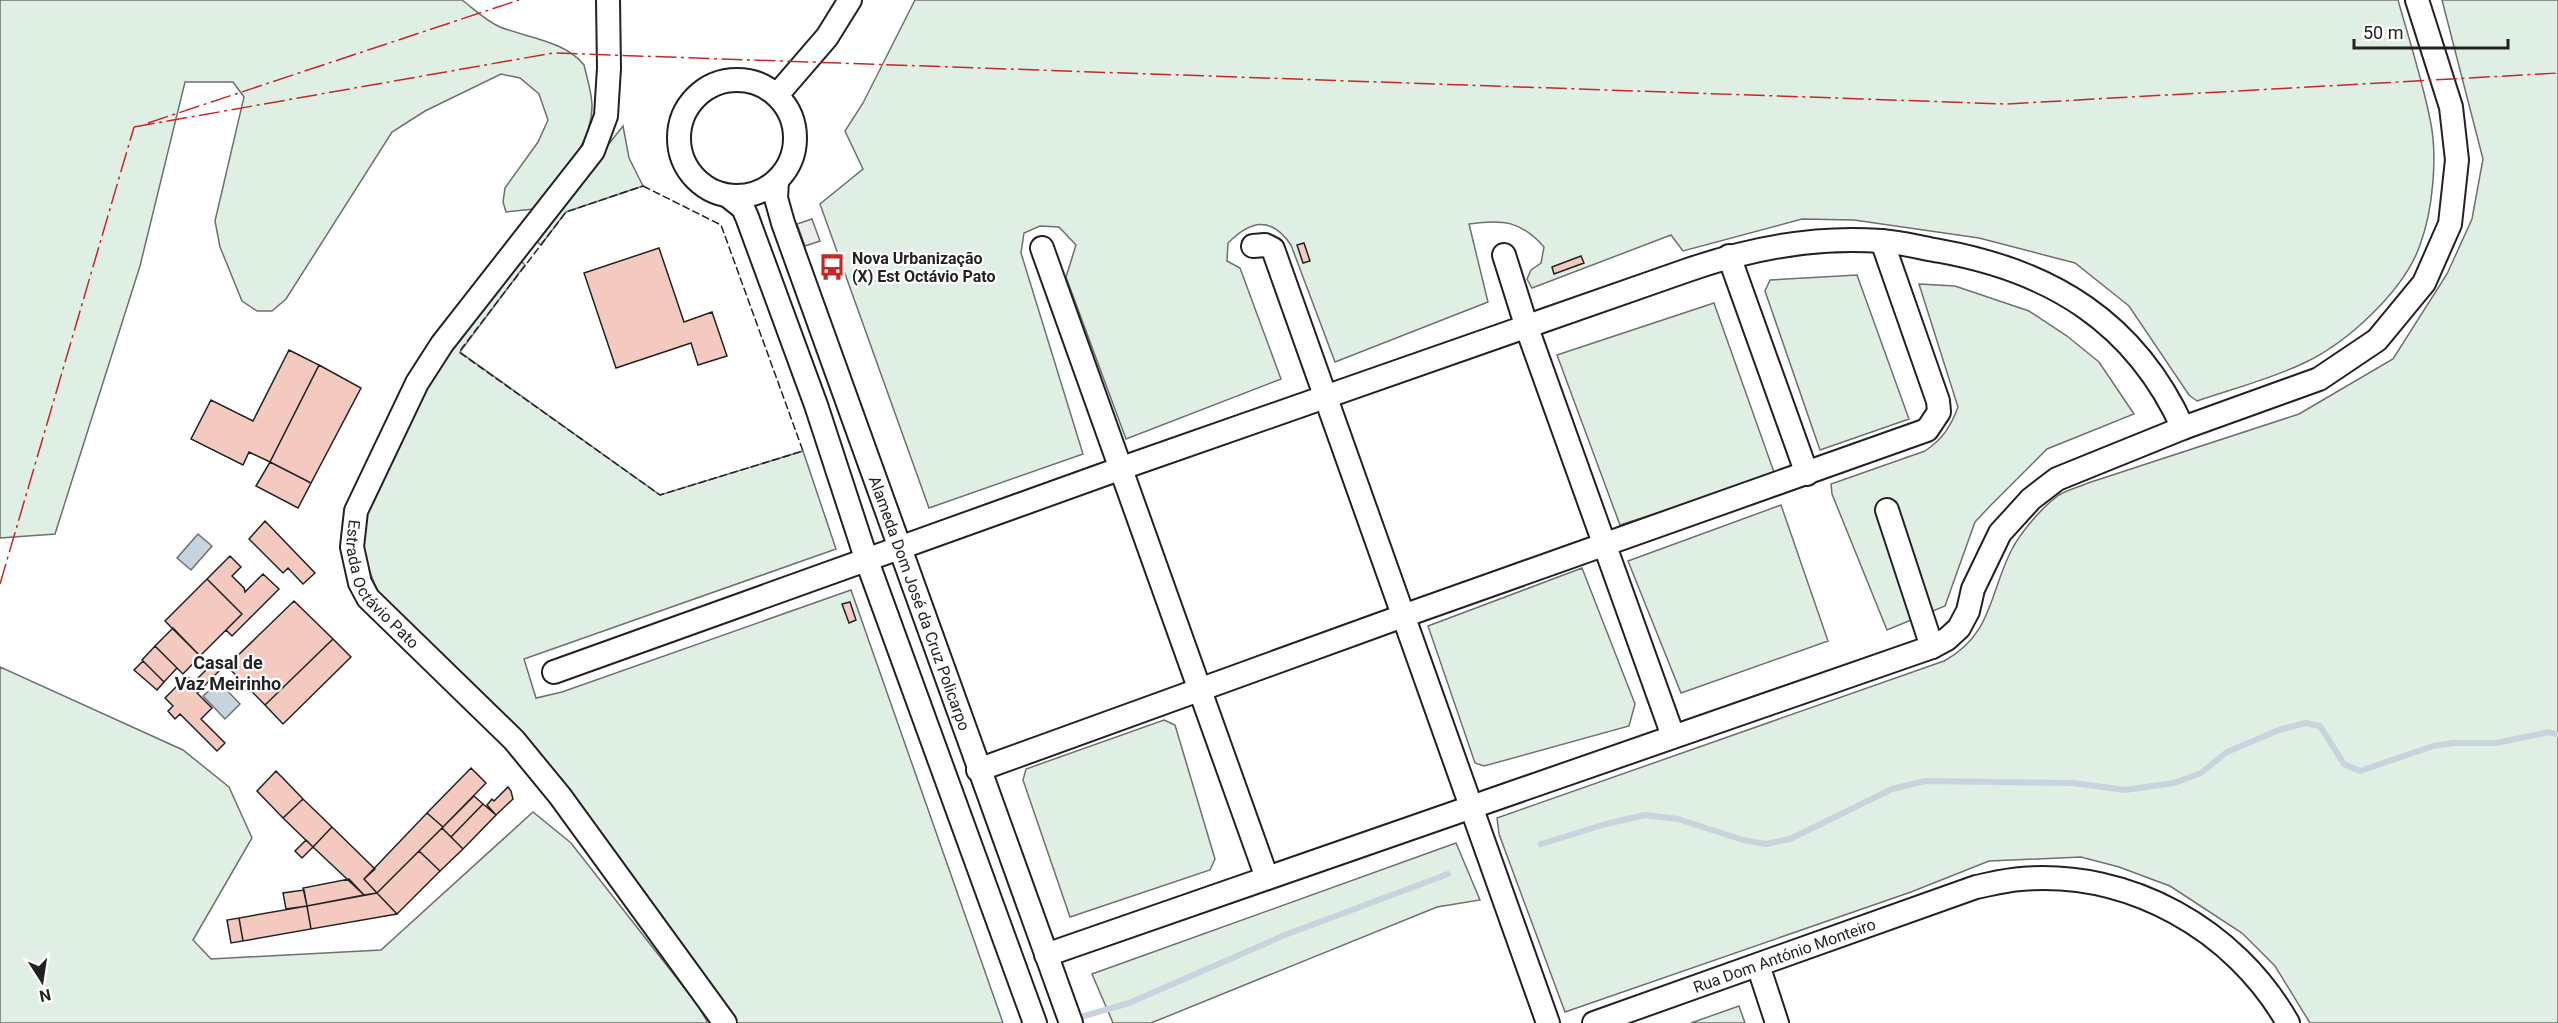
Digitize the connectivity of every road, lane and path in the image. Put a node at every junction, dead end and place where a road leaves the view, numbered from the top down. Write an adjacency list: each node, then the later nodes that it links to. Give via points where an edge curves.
1 (608, 0): 31 (street, Estrada Octávio Pato, via 607,107 593,151 472,303 417,383 356,511 352,548 360,583 368,598 514,740 560,796)
2 (850, 0): 4 (street, via 826,37)
3 (2417, 0): 14 (street, via 2451,107 2457,160 2450,224 2424,283 2377,340 2319,379)
4 (777, 95): 5 (street, via 786,105 796,131 792,158); 6 (street, via 754,82 728,81 704,90 687,109 679,134 682,159 705,187)
5 (777, 181): 6 (street, via 753,194); 19 (street, Alameda Dom José da Cruz Policarpo, via 776,198 783,223)
6 (728, 196): 20 (street, Alameda Dom José da Cruz Policarpo, via 743,208 747,217 816,405)
7 (1882, 241): 11 (street, via 1801,244); 14 (street, via 1980,258 2059,289 2095,312 2143,361 2170,397); 16 (street, via 1935,388 1939,412 1928,430 1920,434)
8 (1253, 246): 13 (street, via 1265,244 1273,249)
9 (1042, 248): 15 (street)
10 (1504, 255): 12 (street)
11 (1729, 256): 12 (street); 16 (street)
12 (1527, 328): 13 (street); 18 (street)
13 (1326, 397): 15 (street); 21 (street)
14 (2183, 428): 22 (street, via 2057,478 2031,499 2000,533 1972,589 1968,611 1959,628)
15 (1122, 468): 19 (street); 24 (street)
16 (1807, 474): 18 (street)
17 (1887, 510): 22 (street)
18 (1606, 545): 21 (street); 25 (street)
19 (899, 548): 20 (street); 26 (street, Alameda Dom José da Cruz Policarpo)
20 (867, 561): 23 (street); 32 (street, Alameda Dom José da Cruz Policarpo)
21 (1403, 616): 24 (street); 27 (street)
22 (1932, 647): 25 (street)
23 (554, 672)
24 (1200, 689): 26 (street); 28 (street)
25 (1673, 736): 27 (street)
26 (978, 770): 29 (street, Alameda Dom José da Cruz Policarpo)
27 (1470, 807): 28 (street); 34 (street)
28 (1267, 878): 29 (street)
29 (1046, 955): 33 (street, Alameda Dom José da Cruz Policarpo)
30 (1758, 966): 35 (street, Rua Dom António Monteiro); 36 (street); 37 (street, Rua Dom António Monteiro, via 1976,888 2020,879 2072,880 2152,901 2183,916 2235,956 2266,989)
31 (725, 1023)
32 (1035, 1023)
33 (1071, 1023)
34 (1548, 1023)
35 (1594, 1023)
36 (1777, 1023)
37 (2288, 1023)

